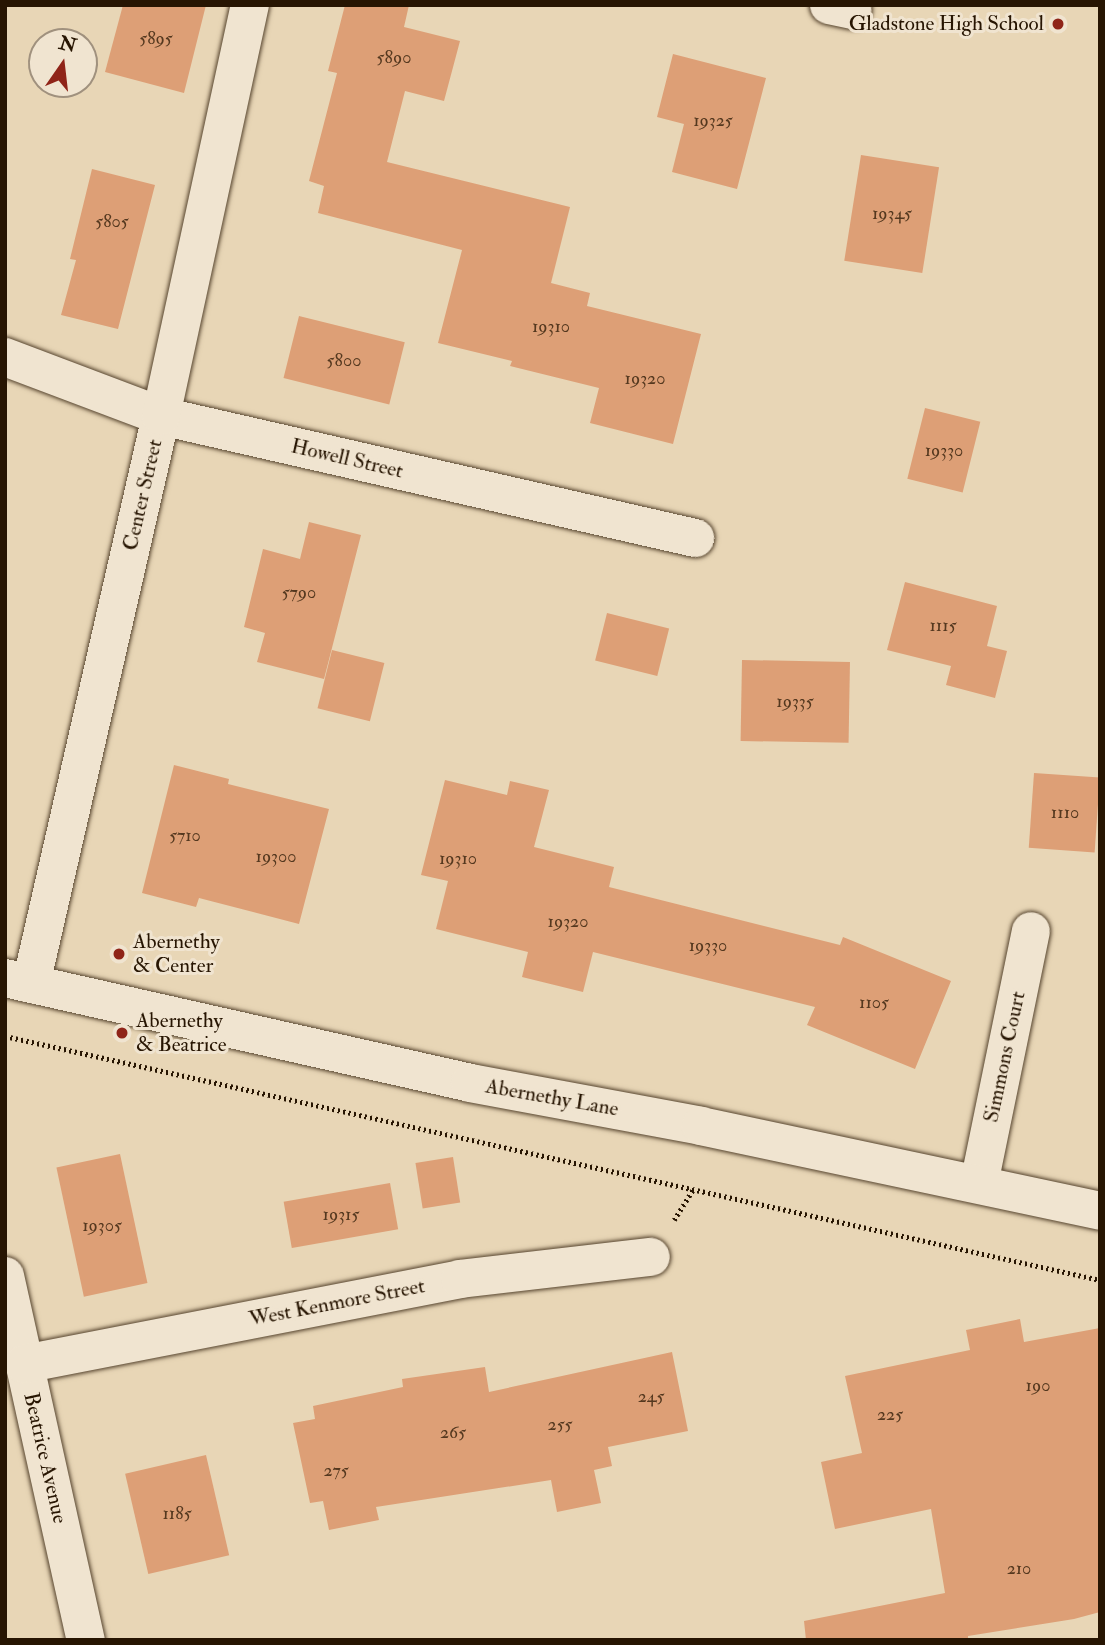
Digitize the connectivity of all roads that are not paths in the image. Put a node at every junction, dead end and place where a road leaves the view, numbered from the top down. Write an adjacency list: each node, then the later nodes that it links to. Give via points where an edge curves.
1 (250, 5): 3 (street, Center Street)
2 (5, 357): 3 (street, Howell Street)
3 (161, 416): 4 (street, Howell Street); 6 (street, Center Street)
4 (695, 538)
5 (1031, 931): 7 (street, Simmons Court)
6 (18, 981): 7 (street, Abernethy Lane, via 470,1083 701,1125)
7 (979, 1184): 8 (street, Abernethy Lane)
8 (1100, 1211)
9 (651, 1257): 11 (street, West Kenmore Street, via 460,1279)
10 (5, 1276): 11 (street, Beatrice Avenue)
11 (24, 1364): 12 (street, Beatrice Avenue)
12 (86, 1640)

